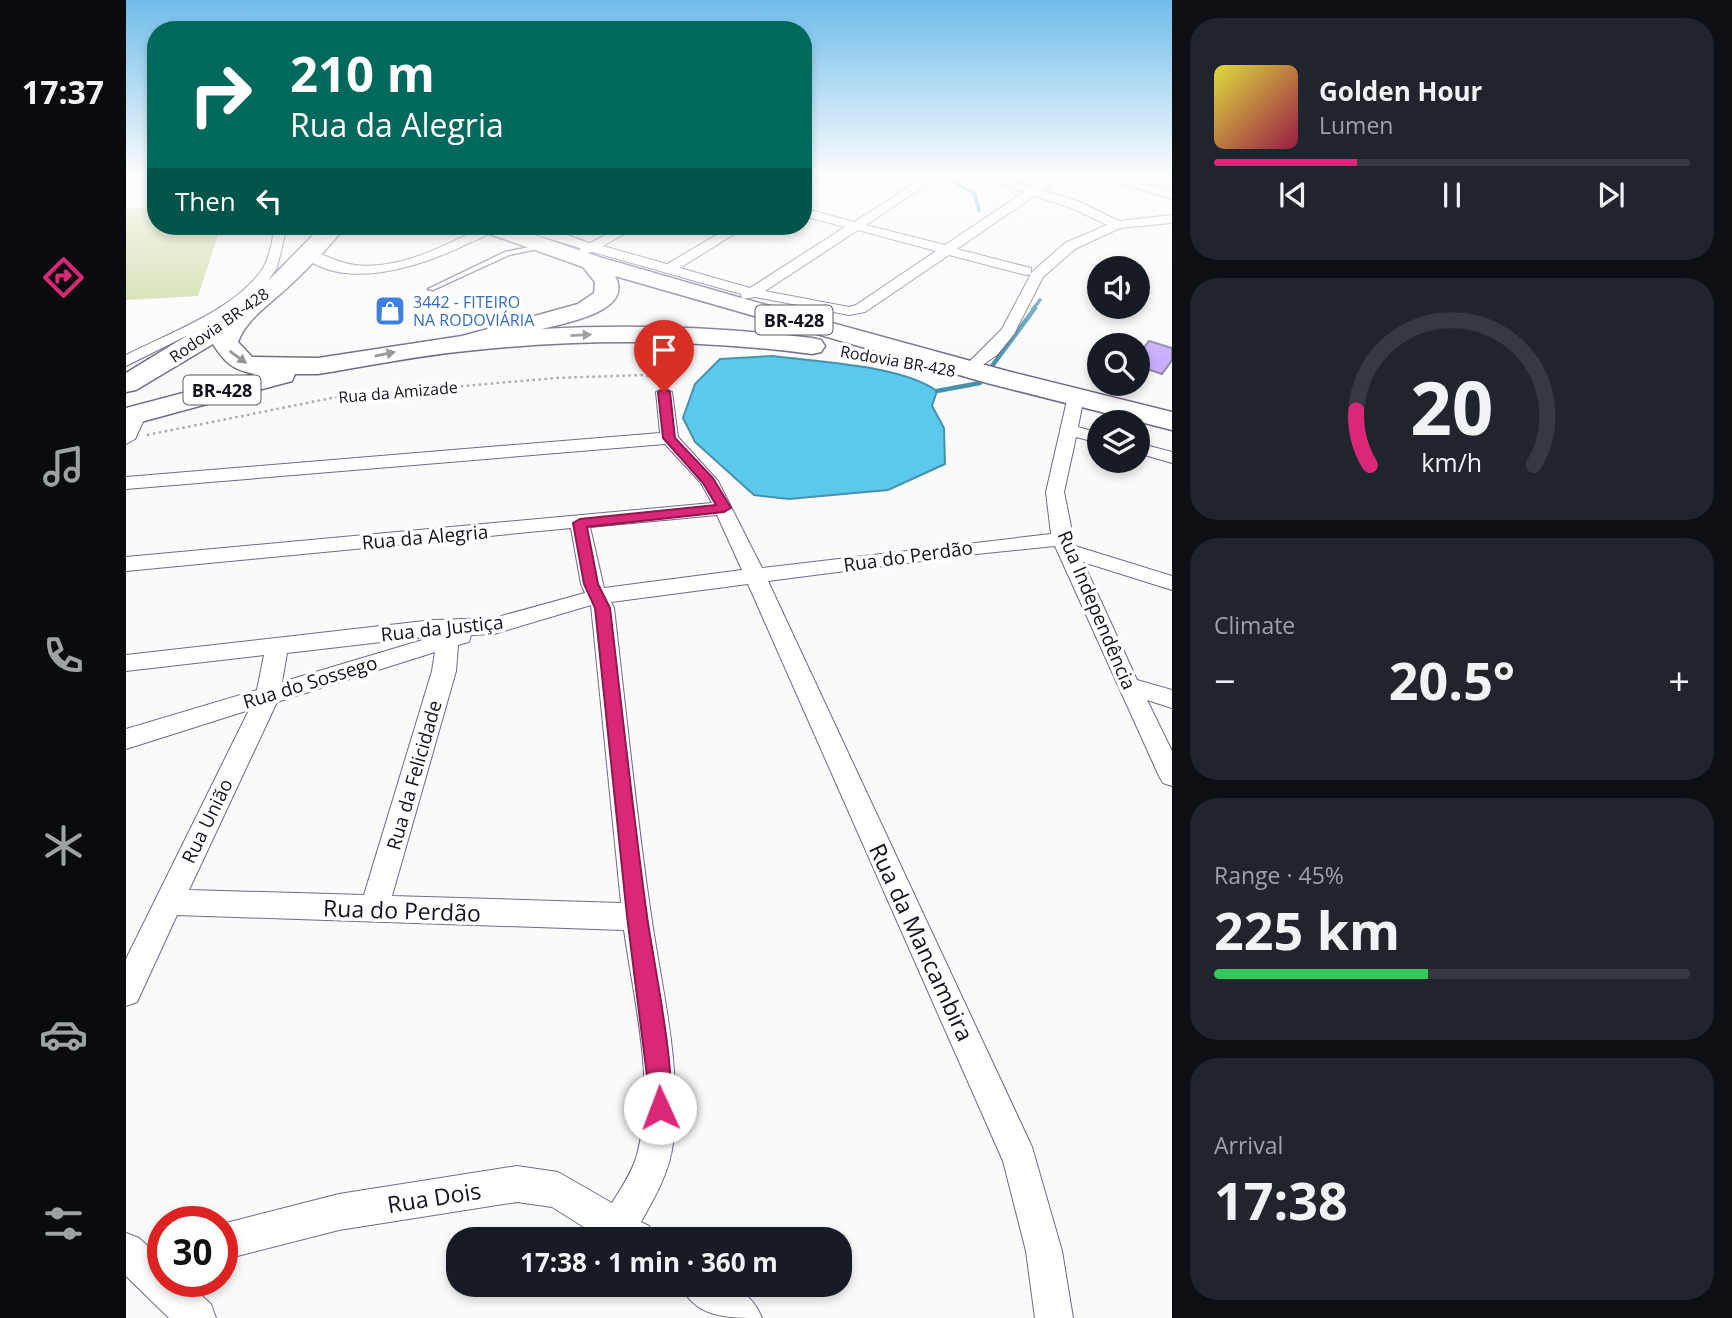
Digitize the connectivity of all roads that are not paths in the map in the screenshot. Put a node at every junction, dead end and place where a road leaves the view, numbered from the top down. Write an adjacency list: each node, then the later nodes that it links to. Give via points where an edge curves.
1 (278, 237): 21 (street, via 271,266 247,294)
2 (324, 237): 13 (highway, Rodovia BR-428 / BR-428)
3 (470, 237): 13 (street, via 405,267 363,270 322,262)
4 (534, 237): 17 (lane)
5 (547, 237): 14 (highway, Rodovia BR-428 / BR-428)
6 (615, 237): 14 (street)
7 (724, 237): 15 (street)
8 (838, 237): 18 (street)
9 (898, 237): 12 (street)
10 (966, 237): 12 (street)
11 (1091, 237): 23 (street, via 1045,266 1031,284 1009,331)
12 (947, 250): 16 (street); 18 (street, via 860,309)
13 (308, 254): 19 (highway, Rodovia BR-428 / BR-428)
14 (585, 255): 15 (street); 18 (highway, Rodovia BR-428 / BR-428); 20 (highway, via 607,278 607,293 601,301 573,314)
15 (669, 270): 18 (street)
16 (1026, 271)
17 (431, 289)
18 (743, 298): 23 (highway, Rodovia BR-428 / BR-428)
19 (253, 305): 22 (highway, one-way to 22, via 225,342 235,358 263,367); 25 (highway, Rodovia BR-428 / BR-428)
20 (464, 343): 22 (highway, BR-428, one-way to 20); 24 (highway, Rodovia BR-428 / BR-428, one-way to 24, via 618,333 702,334 859,352)
21 (126, 361)
22 (318, 366): 29 (highway, BR-428)
23 (971, 368): 24 (highway, Rodovia BR-428 / BR-428)
24 (997, 377): 27 (highway, Rodovia BR-428 / BR-428)
25 (126, 384)
26 (664, 392): 32 (street)
27 (1076, 396): 28 (highway, Rodovia BR-428 / BR-428); 30 (street, Rua Independência)
28 (1172, 421)
29 (136, 422): 33 (street)
30 (1070, 430): 31 (street); 39 (street, Rua Independência, via 1055,492)
31 (1087, 435)
32 (669, 438): 36 (street); 37 (street, via 709,481)
33 (126, 439)
34 (1150, 452): 35 (street)
35 (1172, 458)
36 (126, 484)
37 (724, 508): 38 (street, Rua da Alegria); 41 (street)
38 (580, 523): 40 (street, Rua da Alegria); 43 (street, via 591,584)
39 (1065, 545): 41 (street, Rua do Perdão, via 975,547); 42 (street); 48 (street, Rua Independência)
40 (126, 564)
41 (755, 577): 43 (street, Rua da Justiça); 64 (street, Rua da Mancambira, via 1020,1159 1044,1251)
42 (1172, 583)
43 (598, 596): 44 (street, Rua da Justiça); 55 (street, via 603,608)
44 (494, 626): 45 (street, Rua do Sossego); 46 (street, Rua da Justiça, via 433,628)
45 (447, 640): 49 (street, Rua do Sossego); 54 (street, Rua da Felicidade, via 444,671)
46 (277, 647): 47 (street, Rua da Justiça); 49 (street, Rua União)
47 (126, 663)
48 (1128, 686): 50 (street); 52 (street, Rua Independência)
49 (268, 695): 51 (street, Rua do Sossego); 53 (street, Rua União)
50 (1172, 699)
51 (126, 739)
52 (1172, 776)
53 (167, 902): 54 (street, Rua do Perdão); 56 (street, Rua União)
54 (374, 909): 55 (street, Rua do Perdão)
55 (637, 916): 58 (street, via 660,1108 656,1148)
56 (126, 991)
57 (617, 1227): 59 (street, Rua Dois, via 558,1190 517,1184 339,1212)
58 (629, 1227)
59 (238, 1238)
60 (143, 1257): 62 (street)
61 (715, 1297): 63 (street)
62 (197, 1318)
63 (743, 1318)
64 (1054, 1318)

